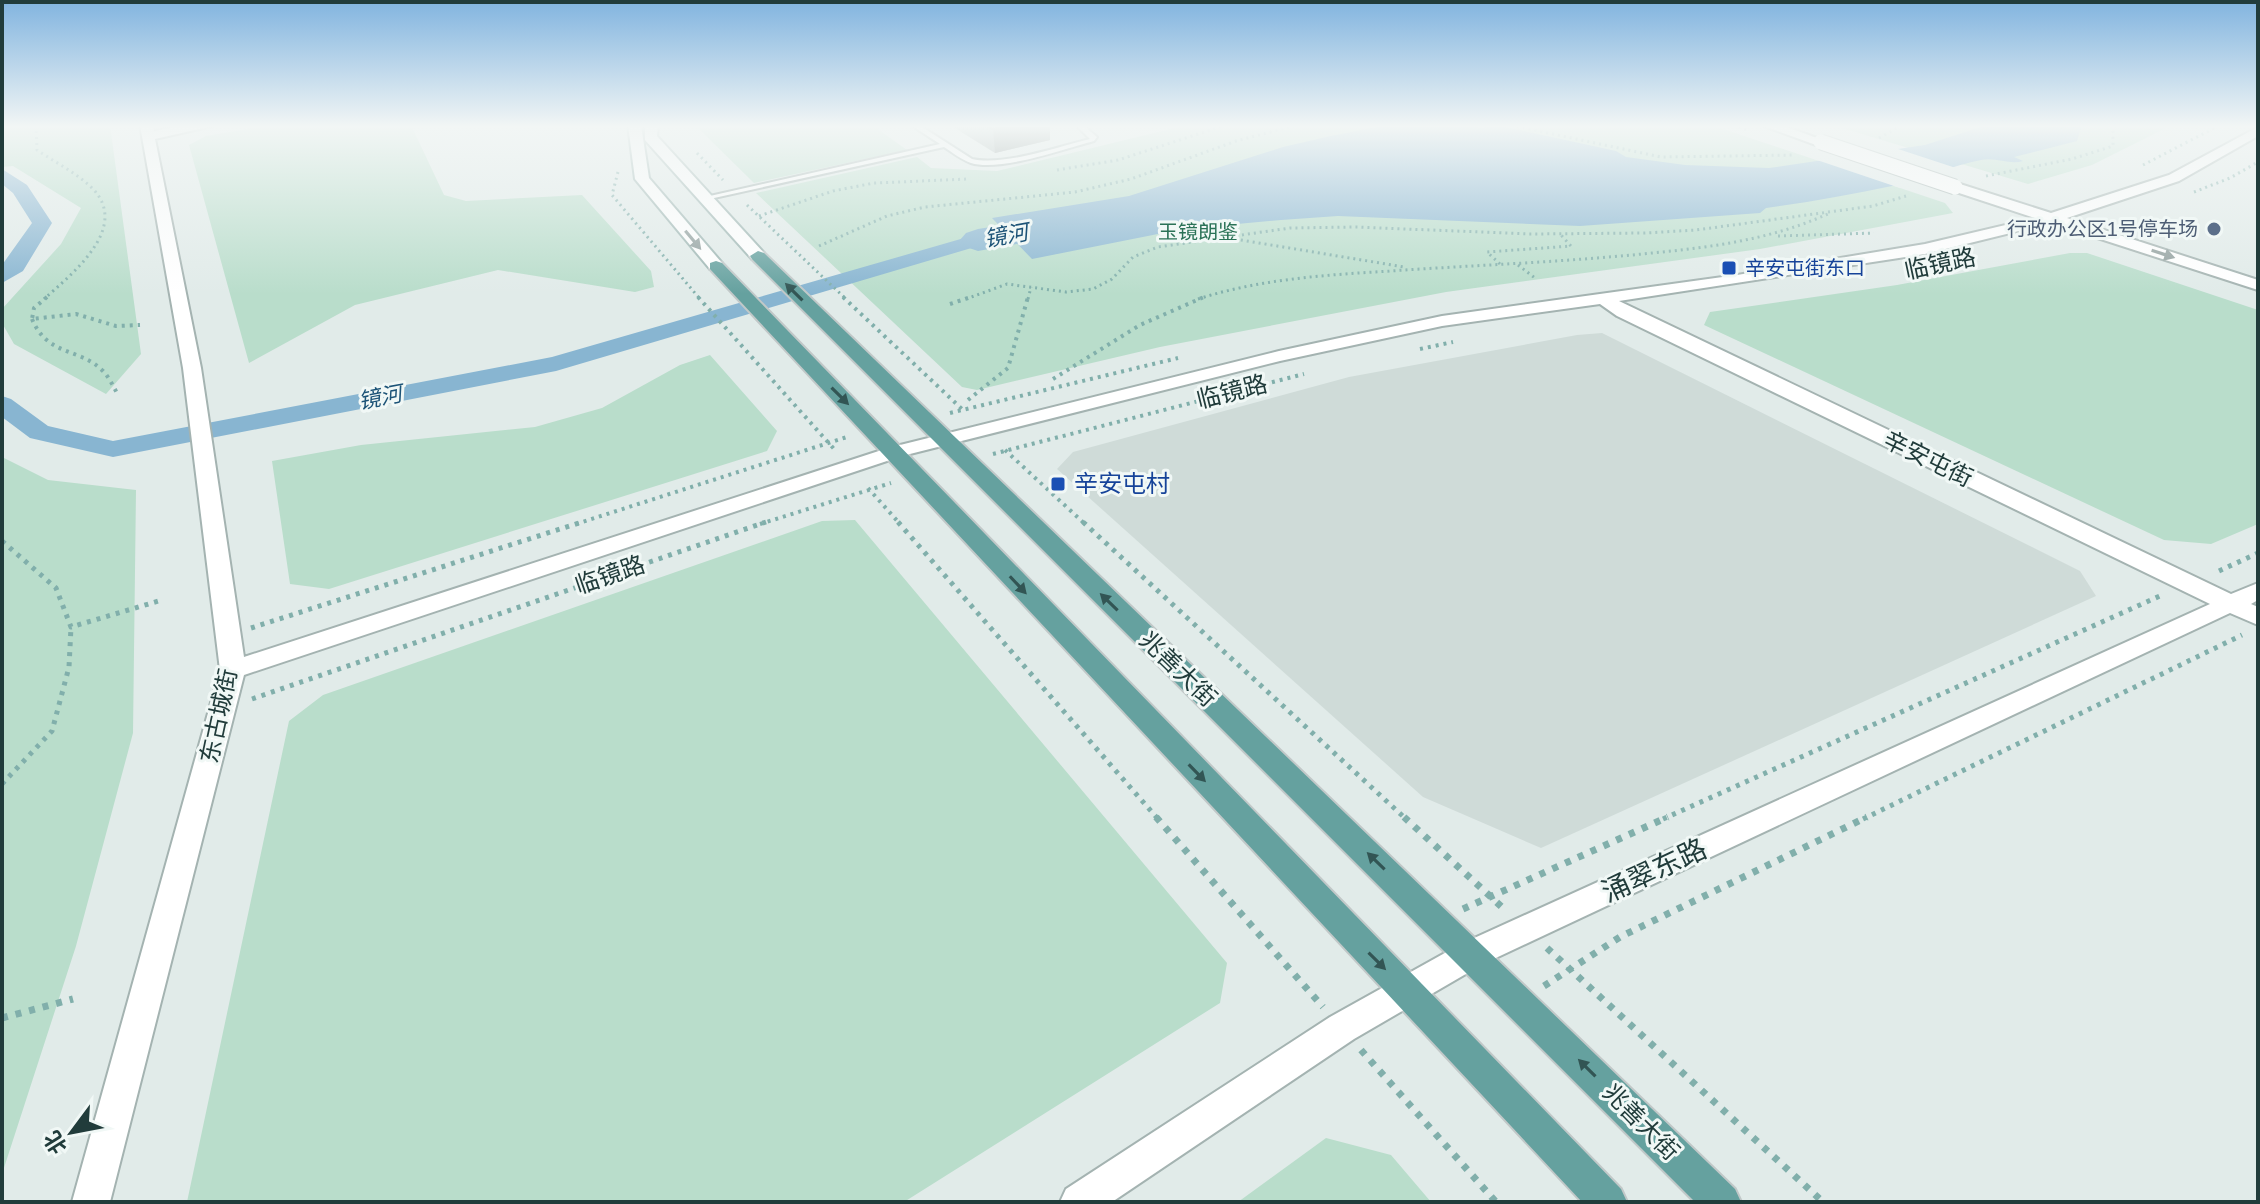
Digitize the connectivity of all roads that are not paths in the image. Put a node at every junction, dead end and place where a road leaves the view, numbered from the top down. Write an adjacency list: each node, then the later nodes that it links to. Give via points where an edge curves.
1 (157, 181): 18 (street, 东古城街, via 192,368)
2 (644, 181): 10 (street, one-way to 10)
3 (690, 181): 7 (street, 兆善大街)
4 (781, 181): 7 (lane)
5 (1938, 181): 8 (street, bridge)
6 (2164, 181): 8 (street, 临镜路)
7 (705, 198): 9 (street, 兆善大街)
8 (2052, 218): 11 (street, one-way to 11); 12 (street, 临镜路, via 1925,249)
9 (758, 256): 13 (main road, 兆善大街, one-way to 9)
10 (716, 266): 14 (main road, one-way to 14)
11 (2258, 285)
12 (1601, 297): 13 (street, 临镜路, via 1442,321 1265,359); 16 (street, 辛安屯街)
13 (943, 440): 14 (street, 临镜路); 19 (main road, 兆善大街, one-way to 13)
14 (895, 452): 18 (street, 临镜路); 20 (main road, one-way to 20)
15 (2258, 591): 16 (street, 涌翠东路)
16 (2230, 604): 17 (street, 辛安屯街); 19 (street, 涌翠东路)
17 (2251, 625)
18 (233, 670): 21 (street, 东古城街)
19 (1472, 954): 20 (street, 涌翠东路); 24 (main road, 兆善大街, one-way to 19)
20 (1407, 991): 22 (street, 涌翠东路, via 1342,1028); 23 (main road)
21 (91, 1202)
22 (1079, 1202)
23 (1608, 1202)
24 (1722, 1202)

